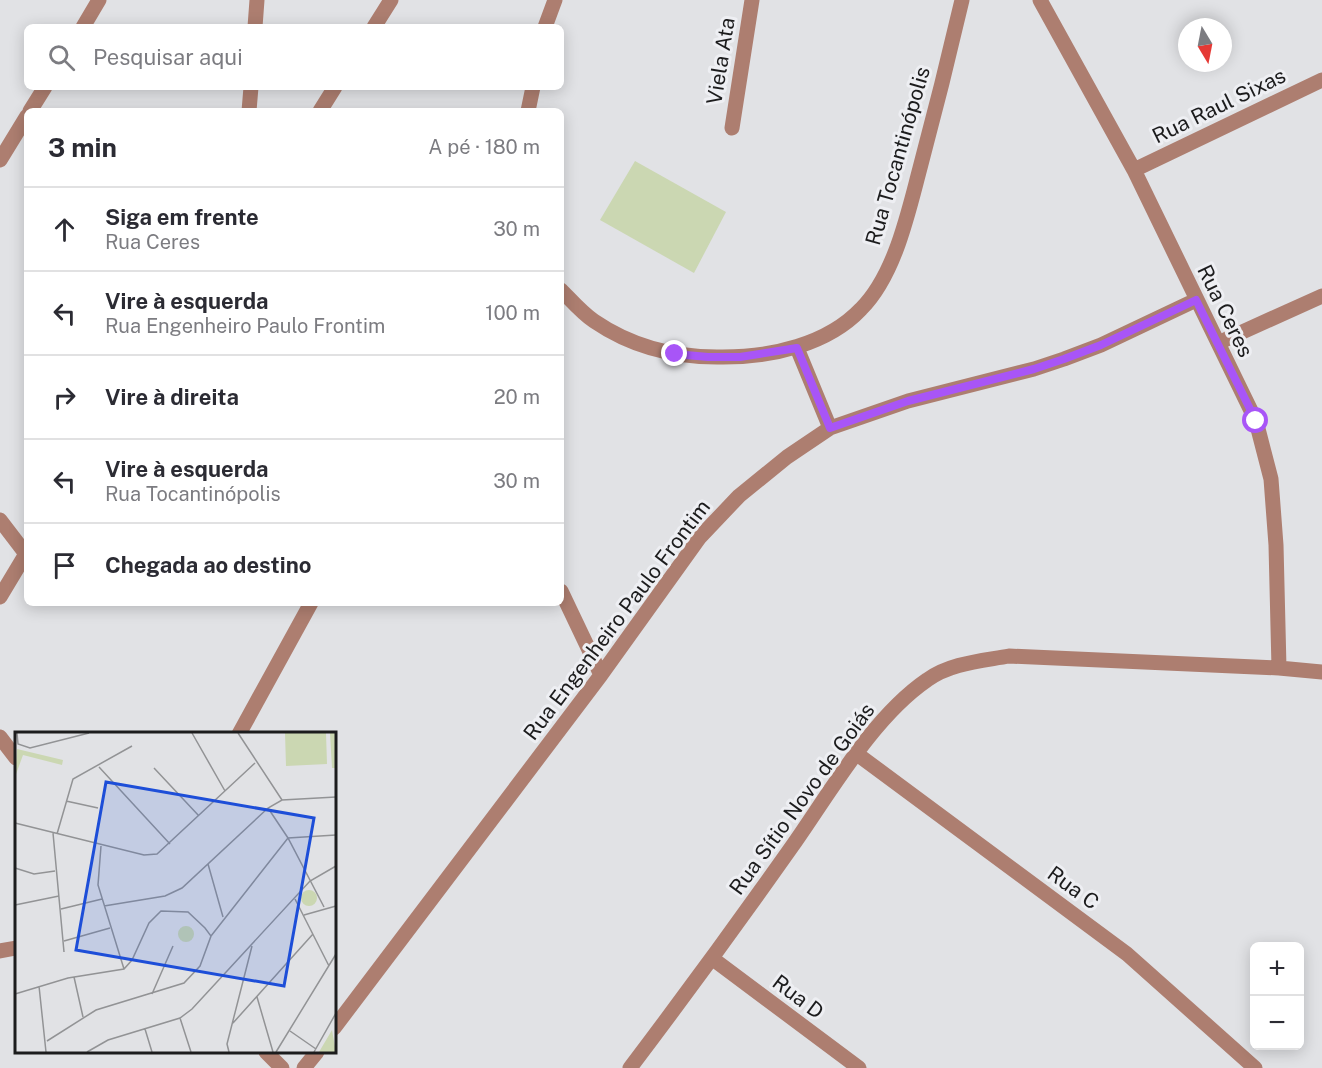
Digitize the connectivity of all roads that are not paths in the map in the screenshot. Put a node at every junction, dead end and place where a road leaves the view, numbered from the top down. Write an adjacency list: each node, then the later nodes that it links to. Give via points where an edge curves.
1 (99, 0): 8 (street)
2 (257, 0): 9 (street)
3 (391, 0): 10 (street)
4 (555, 0): 11 (street)
5 (752, 0): 22 (street, Viela Ata)
6 (962, 0): 29 (street, Rua Tocantinópolis, via 900,241 879,285 862,309 839,328)
7 (1040, 0): 24 (street, Rua Ceres)
8 (85, 24)
9 (255, 24)
10 (376, 24)
11 (546, 24)
12 (1322, 80): 24 (street, Rua Raul Sixas)
13 (43, 90): 17 (street)
14 (251, 90): 18 (street)
15 (333, 90): 19 (street)
16 (532, 90): 20 (street)
17 (32, 108)
18 (249, 108)
19 (322, 108)
20 (529, 108)
21 (24, 121): 23 (street)
22 (732, 128)
23 (0, 160)
24 (1134, 170): 27 (street, Rua Ceres)
25 (564, 293): 29 (street, Rua Tocantinópolis, via 592,320 632,343 675,354 740,357)
26 (1322, 296): 28 (street)
27 (1196, 300): 28 (street, Rua Ceres); 30 (street, Rua Engenheiro Paulo Frontim, via 1064,359 908,401)
28 (1218, 343): 37 (street, Rua Ceres, via 1256,421 1271,479)
29 (797, 348): 30 (street)
30 (830, 428): 39 (street, Rua Engenheiro Paulo Frontim, via 787,456 739,496 700,537)
31 (0, 520): 32 (street)
32 (24, 549)
33 (24, 558): 34 (street)
34 (0, 597)
35 (564, 597): 39 (street)
36 (308, 606): 40 (street)
37 (1280, 668): 38 (street, Rua Sítio Novo de Goiás); 42 (street, Rua Sítio Novo de Goiás, via 1009,656 965,663 929,678 899,702)
38 (1322, 672)
39 (601, 675): 47 (street, Rua Engenheiro Paulo Frontim)
40 (240, 732)
41 (0, 737): 43 (street)
42 (857, 754): 46 (street, Rua Sítio Novo de Goiás); 54 (street, Rua C, via 1127,954)
43 (15, 757)
44 (15, 948): 45 (street)
45 (0, 951)
46 (713, 959): 52 (street, Rua Sítio Novo de Goiás); 53 (street, Rua D)
47 (336, 1025)
48 (267, 1053): 50 (street)
49 (316, 1053): 51 (street)
50 (282, 1068)
51 (304, 1068)
52 (630, 1068)
53 (859, 1068)
54 (1255, 1068)

